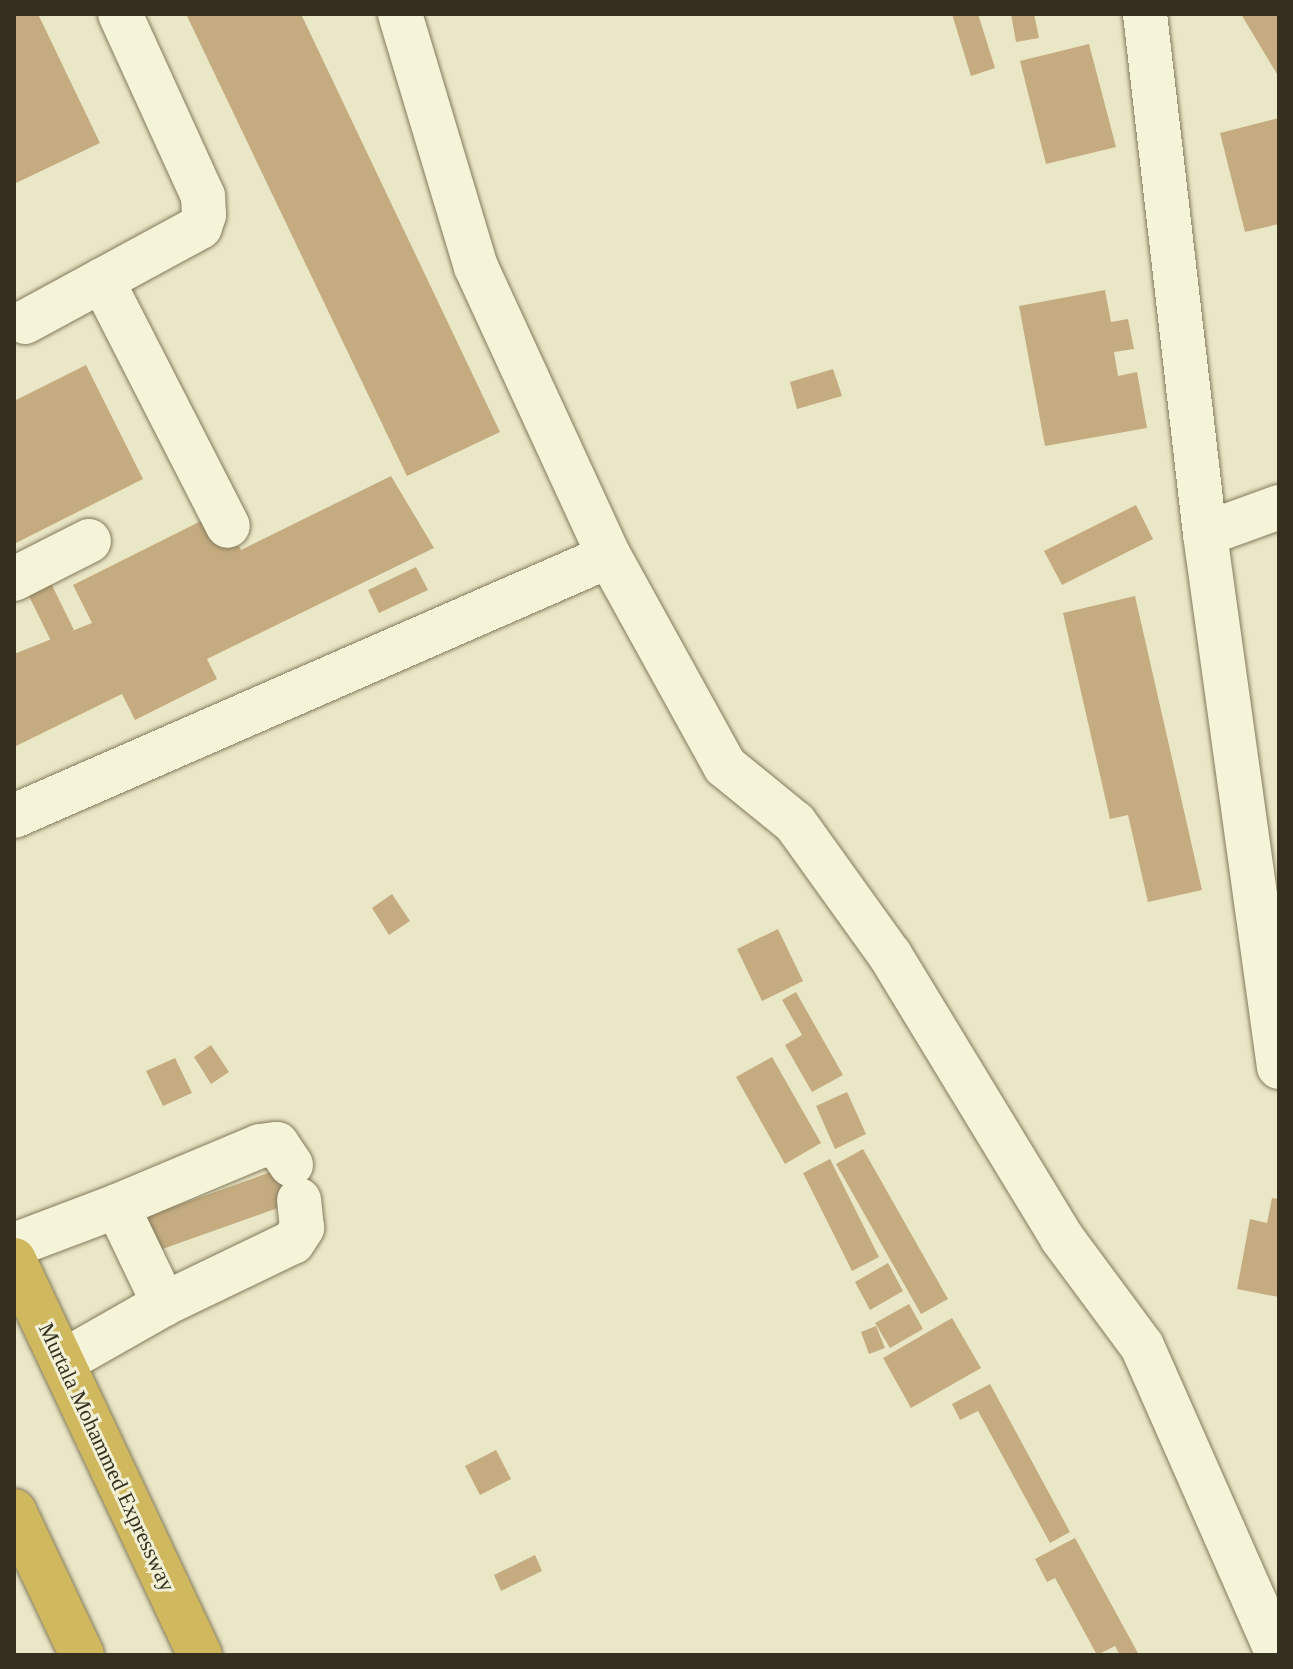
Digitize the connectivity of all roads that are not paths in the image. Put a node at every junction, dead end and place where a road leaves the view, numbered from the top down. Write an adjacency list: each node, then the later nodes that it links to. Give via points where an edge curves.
1 (120, 14): 4 (street, via 203,196 204,215 200,227)
2 (400, 14): 10 (street, via 476,267)
3 (1145, 14): 8 (street)
4 (102, 280): 5 (street); 7 (street)
5 (18, 316)
6 (1279, 507): 8 (street)
7 (228, 526)
8 (1205, 534): 13 (street)
9 (89, 541): 11 (street)
10 (609, 556): 12 (street); 22 (street, via 725,766 795,823 890,955 1004,1147 1142,1346)
11 (14, 579)
12 (14, 816)
13 (1279, 1067)
14 (117, 1206): 15 (street); 17 (street); 17 (street, via 260,1146 277,1144 295,1183 302,1228 293,1242)
15 (14, 1245)
16 (14, 1260): 18 (highway, Murtala Mohammed Expressway)
17 (164, 1304): 18 (street)
18 (62, 1362): 21 (highway, Murtala Mohammed Expressway)
19 (14, 1511): 20 (highway)
20 (82, 1655)
21 (200, 1655)
22 (1278, 1655)

